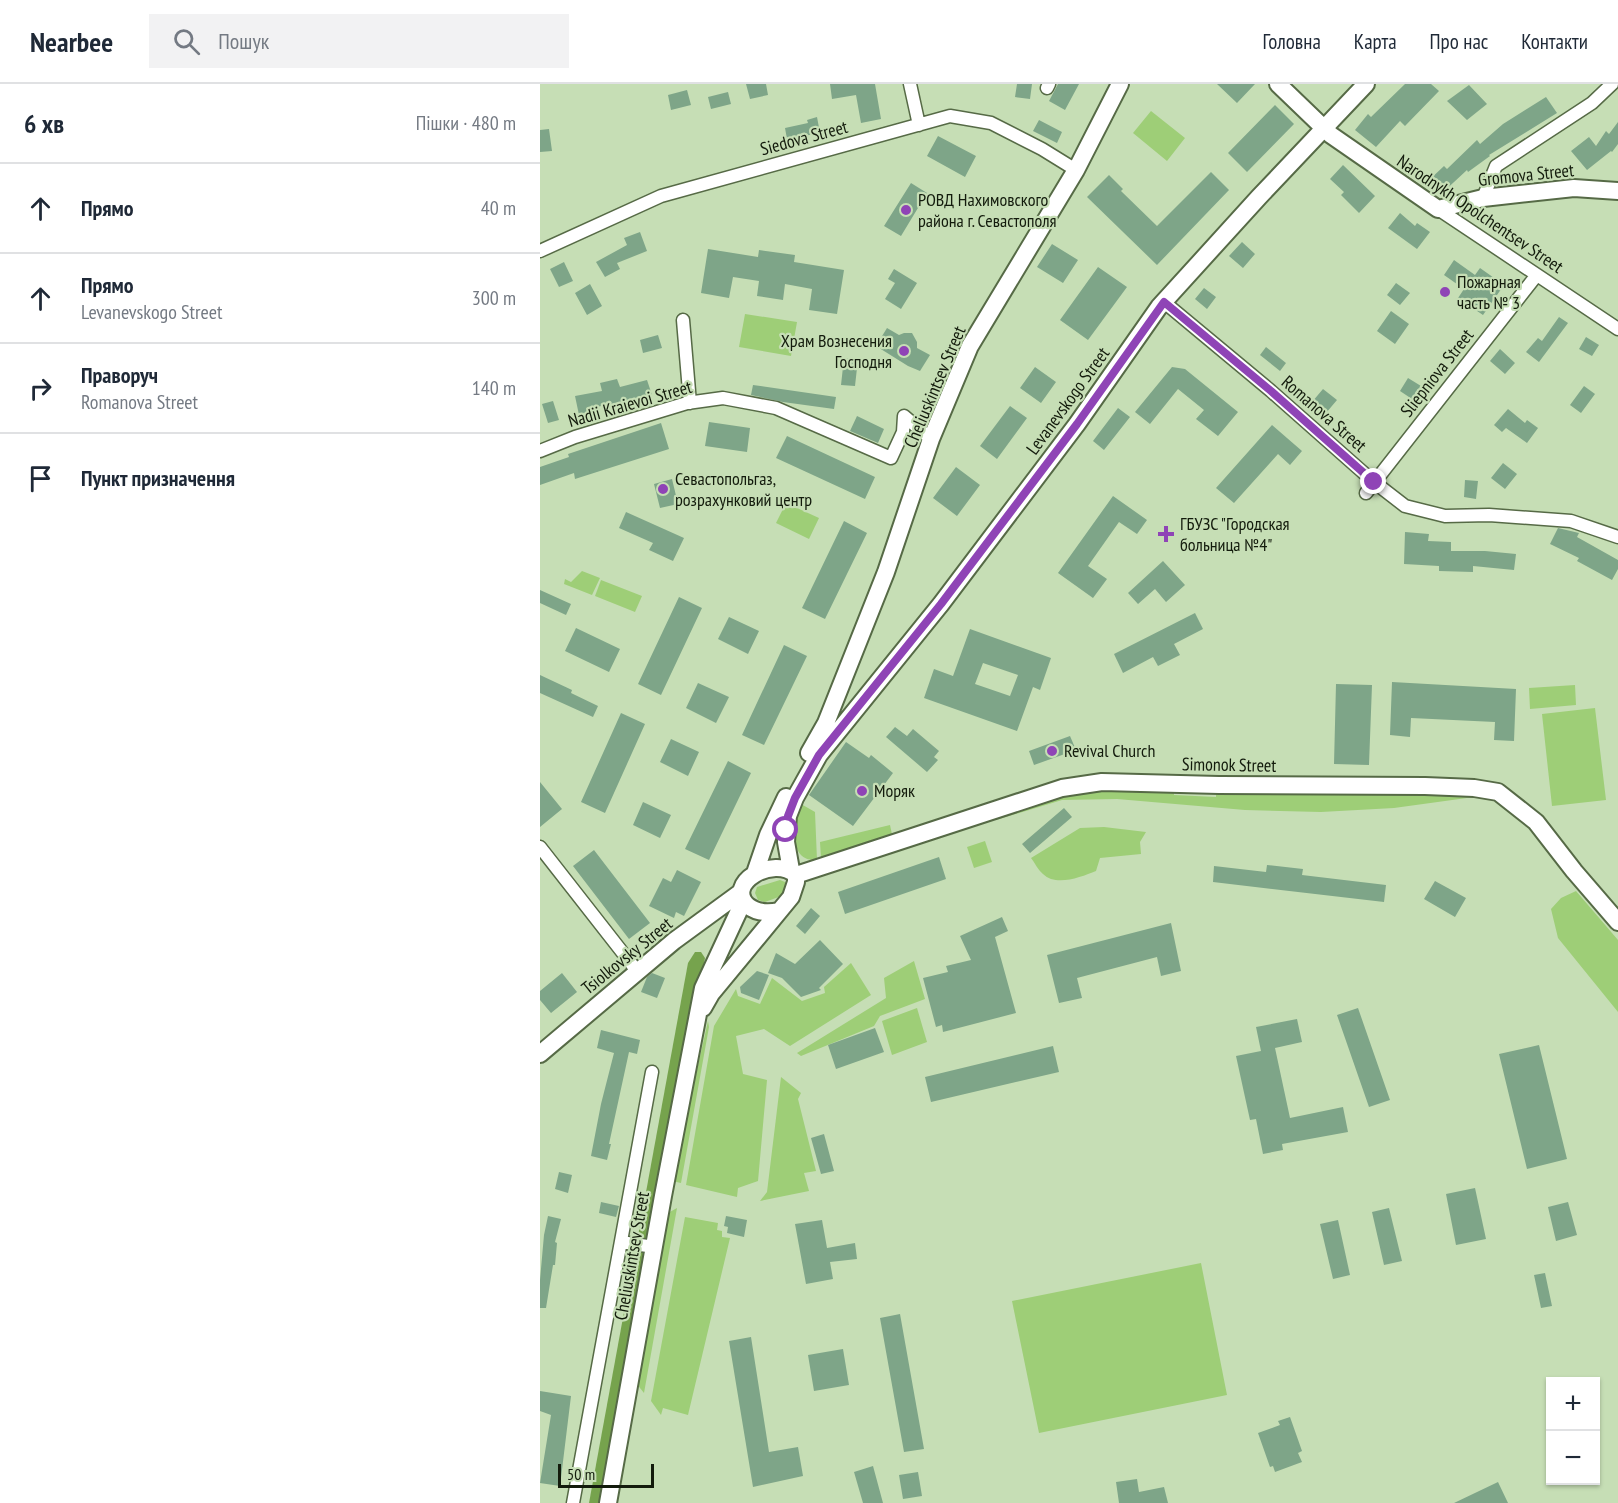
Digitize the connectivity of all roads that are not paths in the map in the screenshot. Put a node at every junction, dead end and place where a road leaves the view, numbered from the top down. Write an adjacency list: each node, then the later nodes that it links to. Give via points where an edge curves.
1 (910, 84): 6 (street)
2 (1120, 84): 8 (main road, Cheliuskintsev Street)
3 (1278, 84): 7 (main road, Narodnykh Opolchentsev Street)
4 (1366, 84): 7 (main road, Levanevskogo Street)
5 (1612, 84): 10 (street, via 1592,103 1496,166)
6 (919, 125): 8 (street, Siedova Street, via 950,116 992,123); 12 (street, Siedova Street, via 661,196)
7 (1323, 128): 11 (main road, Narodnykh Opolchentsev Street); 14 (main road, Levanevskogo Street)
8 (1076, 170): 18 (main road, Cheliuskintsev Street, via 970,346)
9 (1618, 191): 10 (main road, Gromova Street, via 1574,188)
10 (1483, 198): 11 (main road, Gromova Street)
11 (1438, 210): 13 (street, Narodnykh Opolchentsev Street)
12 (540, 251)
13 (1536, 276): 16 (street, Narodnykh Opolchentsev Street); 20 (street, Sliepniova Street)
14 (1164, 302): 20 (street, Romanova Street); 23 (main road, Levanevskogo Street, via 941,604)
15 (683, 320): 17 (street)
16 (1618, 329)
17 (690, 403): 18 (street, Nadii Kraievoi Street, via 723,398 776,408 891,458 903,432 904,416); 19 (street, Nadii Kraievoi Street)
18 (931, 439): 23 (main road, Cheliuskintsev Street)
19 (540, 451)
20 (1374, 482): 21 (street, Sliepniova Street); 22 (street, Romanova Street, via 1405,506 1445,516 1571,521)
21 (1366, 493)
22 (1618, 537)
23 (832, 727): 25 (main road, via 780,808); 26 (main road, Levanevskogo Street, via 788,816 786,843)
24 (540, 847): 30 (street)
25 (755, 873): 26 (main road, via 780,868); 27 (main road, via 746,882)
26 (793, 873): 28 (main road, via 796,882 791,897); 29 (main road, Simonok Street, via 1062,788 1102,782 1464,788 1498,792 1536,822)
27 (742, 897): 28 (main road, via 752,909); 30 (main road, Tsiolkovsky Street, via 674,941); 31 (main road, Cheliuskintsev Street, via 703,987)
28 (779, 911): 31 (main road, Cheliuskintsev Street, via 711,994)
29 (1618, 922)
30 (638, 971): 32 (main road, Tsiolkovsky Street)
31 (698, 1016): 35 (main road, Cheliuskintsev Street)
32 (540, 1054)
33 (652, 1072): 34 (street, Cheliuskintsev Street)
34 (621, 1242): 35 (street); 36 (street, Cheliuskintsev Street)
35 (654, 1246): 37 (main road, Cheliuskintsev Street)
36 (573, 1503)
37 (608, 1503)

